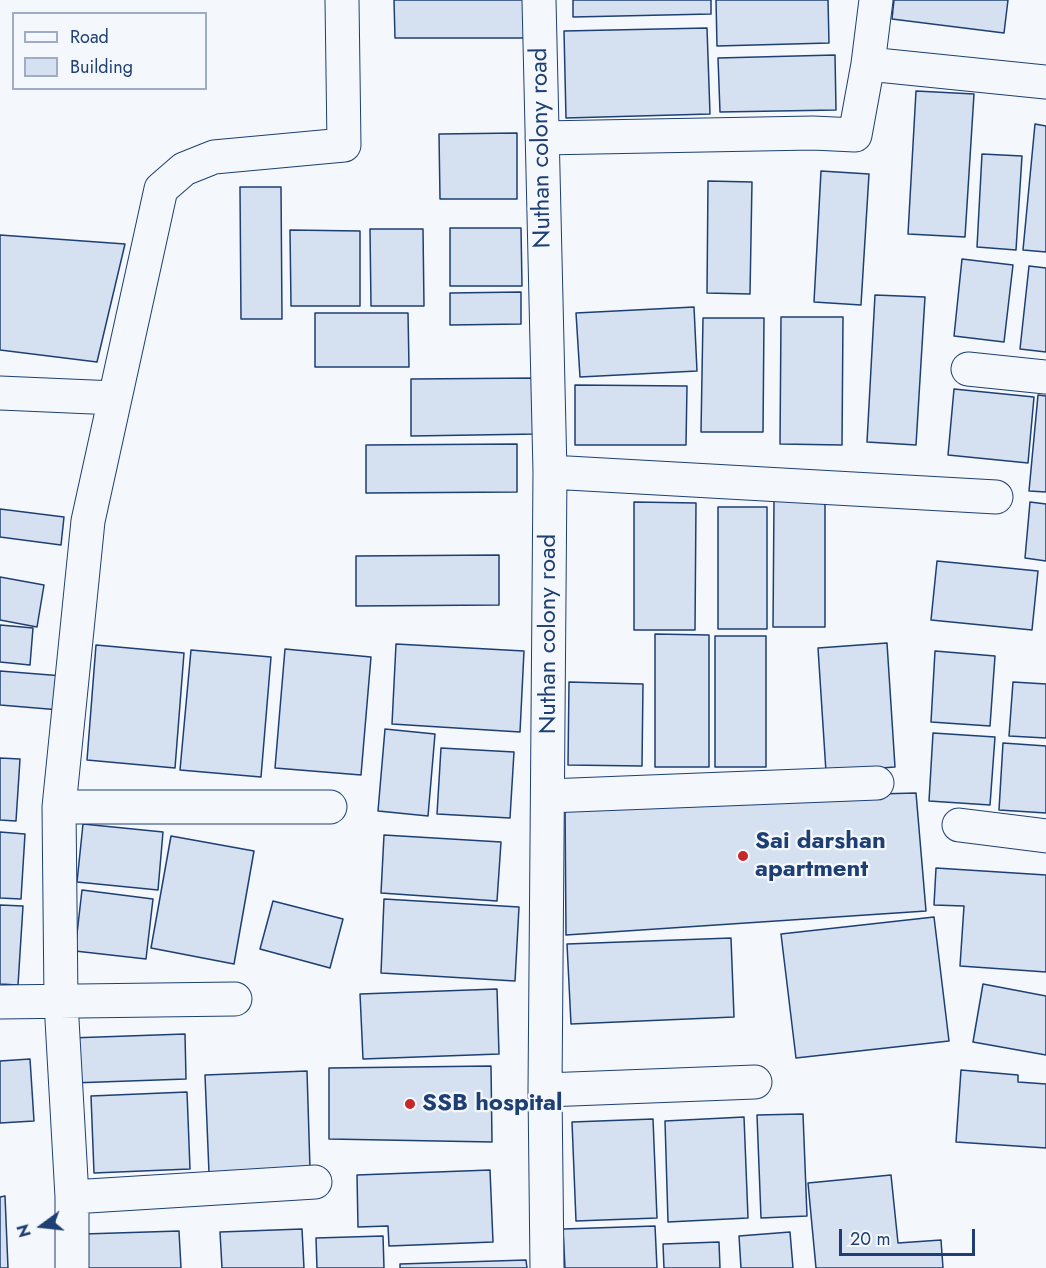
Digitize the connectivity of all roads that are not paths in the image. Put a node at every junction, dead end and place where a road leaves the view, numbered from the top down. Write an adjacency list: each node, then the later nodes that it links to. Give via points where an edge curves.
1 (342, 0): 10 (street, via 344,145 214,157 184,169 161,189)
2 (539, 0): 6 (street, Nuthan colony road)
3 (876, 0): 4 (street)
4 (868, 64): 5 (street); 6 (street, via 855,135)
5 (1046, 82)
6 (543, 138): 11 (street, Nuthan colony road)
7 (968, 369): 8 (street)
8 (1046, 377)
9 (0, 393): 10 (street)
10 (115, 398): 15 (street, via 88,520)
11 (550, 472): 12 (street); 14 (street, Nuthan colony road)
12 (996, 497)
13 (877, 783): 14 (street)
14 (548, 796): 23 (street, Nuthan colony road)
15 (59, 807): 16 (street); 21 (street)
16 (330, 807)
17 (959, 825): 18 (street)
18 (1046, 836)
19 (235, 999): 21 (street)
20 (0, 1002): 21 (street)
21 (61, 1002): 25 (street)
22 (755, 1082): 23 (street)
23 (546, 1090): 27 (street, Nuthan colony road)
24 (315, 1182): 25 (street)
25 (72, 1197): 26 (street)
26 (72, 1268)
27 (547, 1268)

